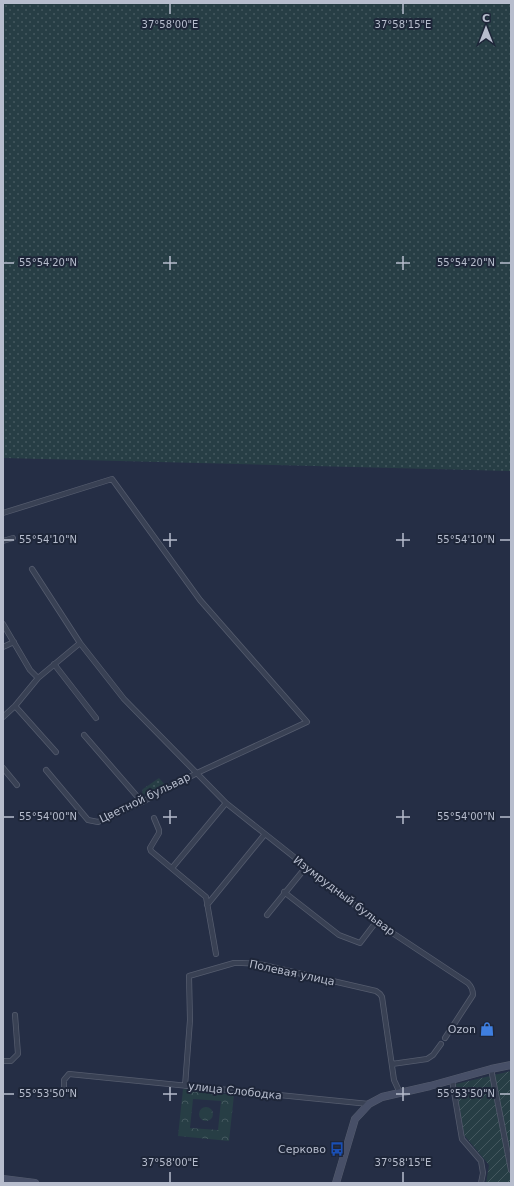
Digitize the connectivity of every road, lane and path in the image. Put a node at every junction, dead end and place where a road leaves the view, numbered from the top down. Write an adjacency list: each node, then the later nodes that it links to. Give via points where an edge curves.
1 (3, 513): 18 (street, Цветной бульвар, via 112,479 200,600 307,722)
2 (13, 538): 3 (street)
3 (3, 541)
4 (32, 569): 7 (street, Изумрудный бульвар)
5 (3, 624): 6 (street)
6 (14, 642): 8 (street); 10 (street, via 30,670)
7 (80, 643): 9 (street); 18 (street, Изумрудный бульвар, via 124,699)
8 (3, 647)
9 (54, 664): 10 (street); 13 (street)
10 (38, 678): 11 (street)
11 (15, 706): 12 (street); 15 (street)
12 (3, 717)
13 (96, 718)
14 (84, 735): 20 (street)
15 (56, 752)
16 (3, 768): 19 (street)
17 (46, 770): 20 (street, Цветной бульвар, via 88,820 98,822)
18 (197, 773): 20 (street, Цветной бульвар); 21 (street, Изумрудный бульвар)
19 (17, 785)
20 (142, 802)
21 (226, 802): 23 (street, Изумрудный бульвар); 25 (street)
22 (154, 818): 25 (street, via 159,833 150,848 151,851)
23 (265, 834): 24 (street, Изумрудный бульвар); 27 (street)
24 (306, 867): 26 (street); 29 (street, Изумрудный бульвар)
25 (172, 868): 27 (street, via 206,897)
26 (284, 892): 28 (street); 29 (street, via 339,935 360,942)
27 (207, 904): 30 (street)
28 (267, 915)
29 (376, 922): 32 (street, Изумрудный бульвар, via 470,985 472,995)
30 (216, 954)
31 (15, 1015): 34 (street, via 18,1054 11,1062)
32 (445, 1038)
33 (441, 1044): 35 (street, via 427,1059)
34 (3, 1061)
35 (392, 1064): 39 (street, Полевая улица, via 382,997 376,991 259,964 234,963 189,976 190,1020); 41 (street, Полевая улица, via 394,1080)
36 (511, 1065): 37 (main road)
37 (491, 1069): 38 (main road); 43 (street)
38 (452, 1080): 41 (main road); 47 (street, via 462,1139 481,1160)
39 (185, 1086): 40 (street, улица Слободка, via 69,1074 64,1080); 42 (street, улица Слободка)
40 (64, 1088)
41 (400, 1093): 42 (main road, via 382,1097)
42 (369, 1104): 46 (main road, via 355,1119)
43 (511, 1170)
44 (3, 1179): 45 (main road)
45 (35, 1183)
46 (336, 1183)
47 (481, 1183)

